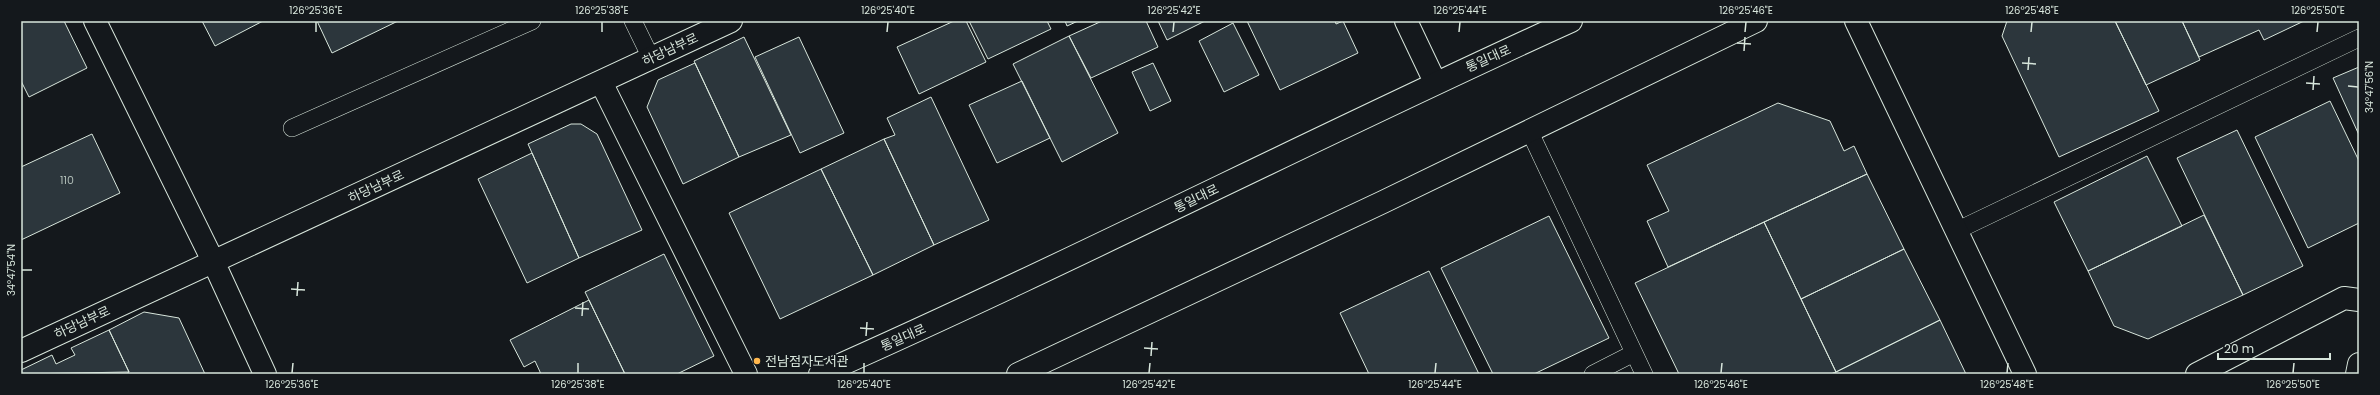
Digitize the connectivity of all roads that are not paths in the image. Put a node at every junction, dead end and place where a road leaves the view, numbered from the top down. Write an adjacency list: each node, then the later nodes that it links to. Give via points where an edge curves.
1 (95, 21): 16 (street)
2 (532, 21): 13 (lane)
3 (633, 21): 10 (lane)
4 (731, 21): 10 (street, 하당남부로)
5 (1406, 21): 12 (street)
6 (1571, 21): 12 (street, 통일대로)
7 (1756, 21): 14 (street)
8 (1856, 21): 15 (street)
9 (2359, 38): 15 (lane)
10 (651, 58): 11 (street, 하당남부로)
11 (601, 82): 16 (street, 하당남부로); 22 (street)
12 (1435, 82): 23 (street, 통일대로, via 938,322)
13 (292, 128)
14 (1529, 130): 19 (lane); 24 (street)
15 (1956, 231): 27 (street)
16 (213, 262): 18 (street, 하당남부로); 21 (street)
17 (2359, 300): 28 (street, via 2344,298)
18 (21, 351)
19 (1634, 353): 25 (lane); 26 (lane)
20 (2359, 364): 29 (street)
21 (265, 374)
22 (746, 374)
23 (820, 374)
24 (1018, 374)
25 (1593, 374)
26 (1644, 374)
27 (2025, 374)
28 (2197, 374)
29 (2357, 374)

